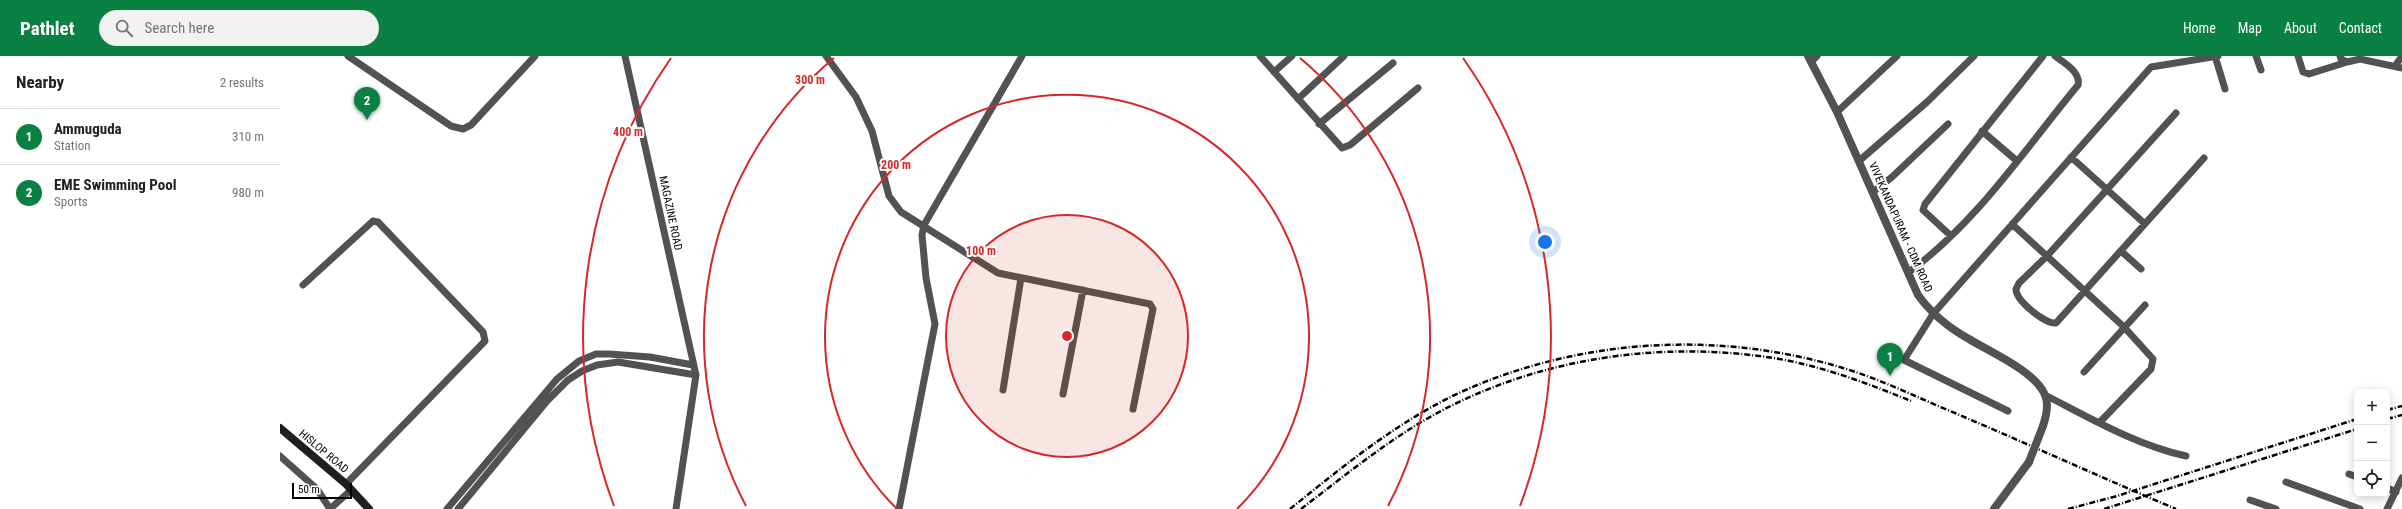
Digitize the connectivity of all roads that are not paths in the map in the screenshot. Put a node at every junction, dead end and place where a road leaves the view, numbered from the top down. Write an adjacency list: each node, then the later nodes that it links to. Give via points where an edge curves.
1 (348, 56): 2 (street, via 451,126 462,129 471,125)
2 (535, 56)
3 (625, 56): 55 (street, MAGAZINE ROAD)
4 (826, 56): 42 (street, via 856,97 872,131 886,187 894,205 910,219)
5 (1022, 56): 42 (street)
6 (1260, 56): 25 (street)
7 (1292, 56): 25 (street)
8 (1344, 56): 28 (street)
9 (1817, 56): 20 (street)
10 (1897, 56): 29 (street)
11 (1974, 56): 36 (street, via 1927,102)
12 (2043, 56): 33 (street)
13 (2055, 56): 37 (street, via 2076,73 2078,85)
14 (2216, 56): 27 (street); 34 (street, via 2151,67)
15 (2256, 56): 24 (street)
16 (2298, 56): 21 (street, via 2303,72 2309,74)
17 (2340, 56): 21 (street)
18 (2402, 56): 23 (street)
19 (2360, 58): 21 (street); 23 (street)
20 (1809, 59): 29 (street, VIVEKANDAPURAM - CDM ROAD)
21 (2347, 62)
22 (1393, 63): 31 (street)
23 (2399, 67)
24 (2261, 70)
25 (1274, 72): 28 (street)
26 (1418, 88): 31 (street, via 1345,148 1339,147)
27 (2225, 89)
28 (1298, 99): 31 (street)
29 (1837, 112): 36 (street, VIVEKANDAPURAM - CDM ROAD)
30 (2176, 114): 38 (street)
31 (1319, 124)
32 (1948, 124): 39 (street)
33 (1982, 131): 37 (street); 43 (street, via 1923,210)
34 (2071, 157): 38 (street); 40 (street)
35 (2204, 158): 41 (street)
36 (1859, 161): 39 (street, VIVEKANDAPURAM - CDM ROAD)
37 (2017, 161): 43 (street)
38 (2106, 190): 41 (street); 45 (street)
39 (1873, 192): 47 (street, VIVEKANDAPURAM - CDM ROAD)
40 (2012, 224): 45 (street); 53 (street)
41 (2144, 224): 44 (street)
42 (924, 225): 48 (street, via 988,269); 82 (street, via 922,235 926,278 935,324)
43 (1951, 236): 47 (street)
44 (2121, 251): 46 (street); 51 (street)
45 (2047, 256): 51 (street); 51 (street, via 2019,283 2016,289 2018,298 2048,322 2056,323)
46 (2141, 269)
47 (1909, 272): 53 (street, VIVEKANDAPURAM - CDM ROAD, via 1918,295)
48 (1021, 278): 50 (street); 58 (street)
49 (303, 285): 73 (street, via 373,221 378,222 483,332 485,341)
50 (1083, 290): 59 (street); 61 (street, via 1144,301 1150,304 1153,310)
51 (2085, 291): 54 (street)
52 (2145, 305): 54 (street)
53 (1933, 314): 60 (street, VIVEKANDAPURAM - CDM ROAD, via 2017,368 2033,380); 62 (street, via 1904,360)
54 (2124, 327): 56 (street); 64 (street, via 2153,362 2151,369)
55 (693, 364): 57 (street, MAGAZINE ROAD); 63 (street, via 637,356 588,356 557,379)
56 (2084, 372)
57 (696, 374): 63 (street, via 618,362 597,365 568,380); 81 (street, MAGAZINE ROAD)
58 (1003, 390)
59 (1063, 394)
60 (2045, 395): 64 (street); 83 (street, bridge, via 2047,413 2028,462)
61 (1133, 409)
62 (2008, 411)
63 (526, 421): 68 (street)
64 (2100, 422): 67 (street, via 2165,452)
65 (280, 428): 73 (main road, HISLOP ROAD)
66 (280, 456): 77 (street, via 317,489)
67 (2186, 456)
68 (496, 457): 79 (street); 80 (street)
69 (2349, 474): 70 (street)
70 (2354, 476)
71 (2402, 478): 75 (street)
72 (2286, 482): 85 (street)
73 (349, 487): 77 (street); 78 (main road, HISLOP ROAD)
74 (2390, 489): 75 (street)
75 (2396, 492): 86 (street)
76 (2250, 500): 84 (street)
77 (330, 509)
78 (370, 509)
79 (447, 509)
80 (458, 509)
81 (676, 509)
82 (899, 509)
83 (1994, 509)
84 (2276, 509)
85 (2360, 509)
86 (2387, 509)

